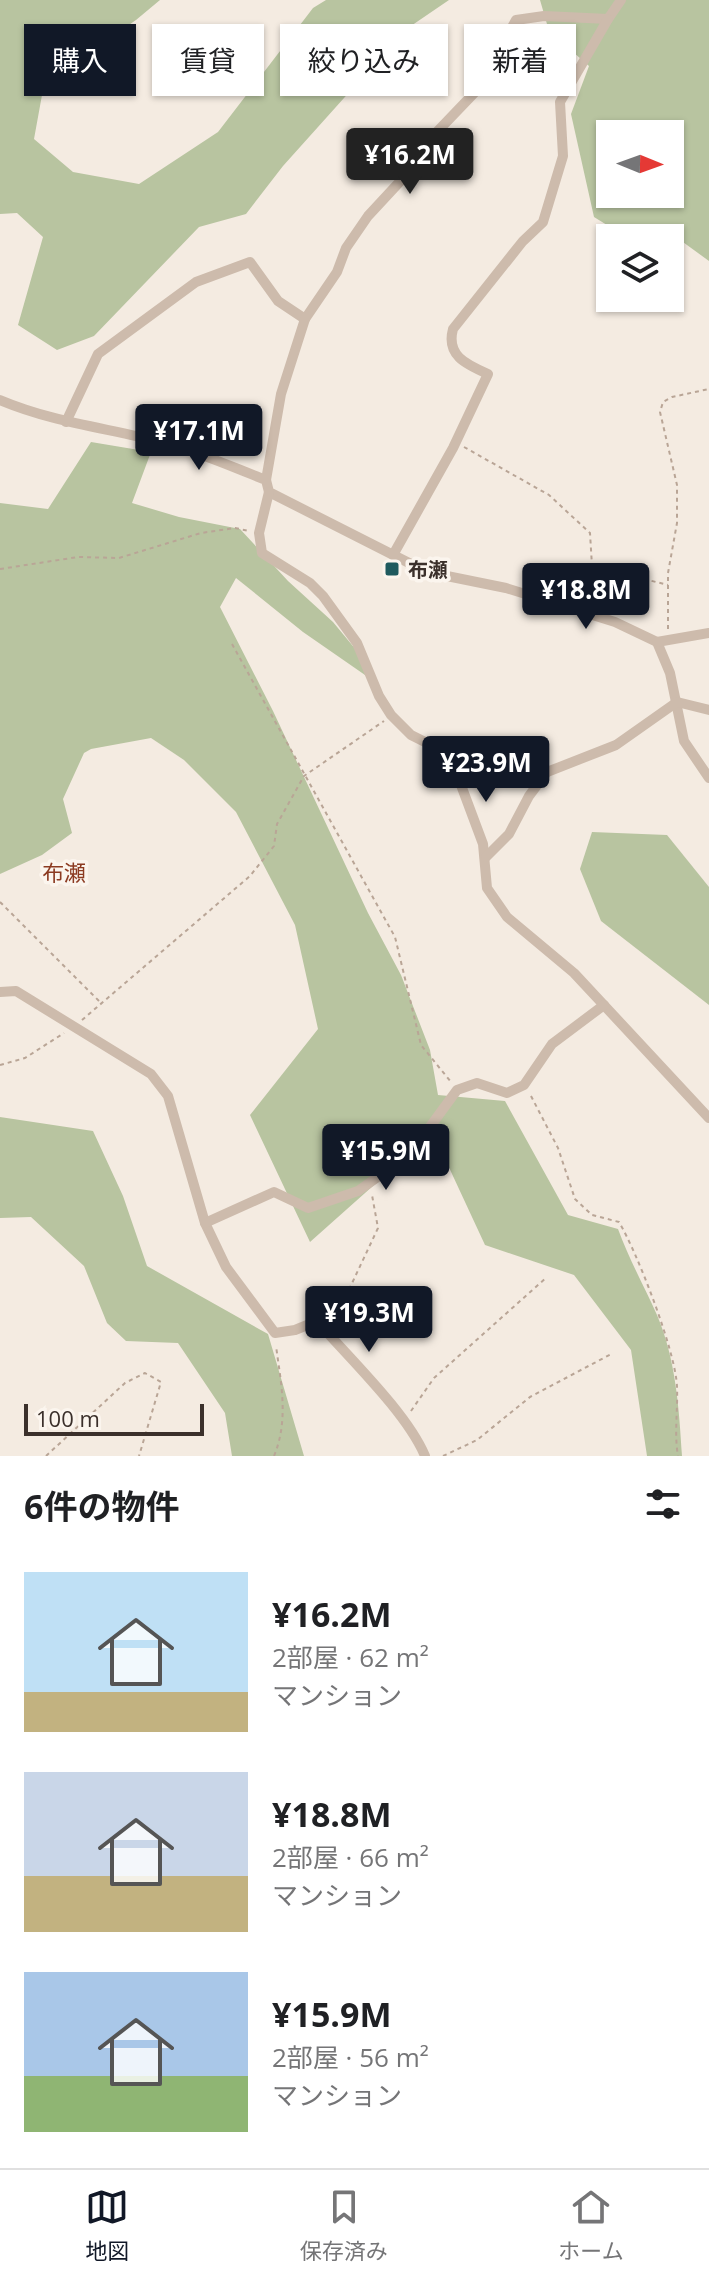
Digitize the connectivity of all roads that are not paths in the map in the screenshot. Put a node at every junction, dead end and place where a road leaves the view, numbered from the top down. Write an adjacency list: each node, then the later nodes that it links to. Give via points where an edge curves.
1 (621, 0): 2 (street)
2 (608, 19): 3 (street, via 516,20 478,89 410,160 406,175 368,216); 8 (street, via 560,102 563,156 543,222 453,329 453,352 488,374)
3 (305, 319): 5 (street, via 278,301 250,262 196,282 98,354); 6 (street, via 281,394)
4 (0, 400): 5 (street)
5 (66, 422): 6 (street, via 167,443)
6 (266, 480): 7 (street)
7 (269, 492): 8 (street); 14 (street, via 259,533 262,553 323,596 357,643 391,715 411,735 443,751 455,769)
8 (393, 555): 10 (street, via 437,574 506,588)
9 (709, 633): 10 (street)
10 (663, 640): 11 (street)
11 (677, 702): 12 (street); 13 (street, via 684,741); 14 (street, via 616,745 547,772 509,834)
12 (709, 710)
13 (709, 778)
14 (486, 857): 16 (street, via 487,888 507,917)
15 (0, 992): 18 (street, via 16,991 151,1074 168,1096)
16 (604, 1005): 17 (street); 18 (street, via 552,1044 524,1085 507,1093 477,1083 457,1090 410,1154 358,1191 308,1208 274,1192)
17 (709, 1118)
18 (205, 1223): 19 (street, via 226,1267 275,1333 317,1321 403,1421)
19 (425, 1456)

